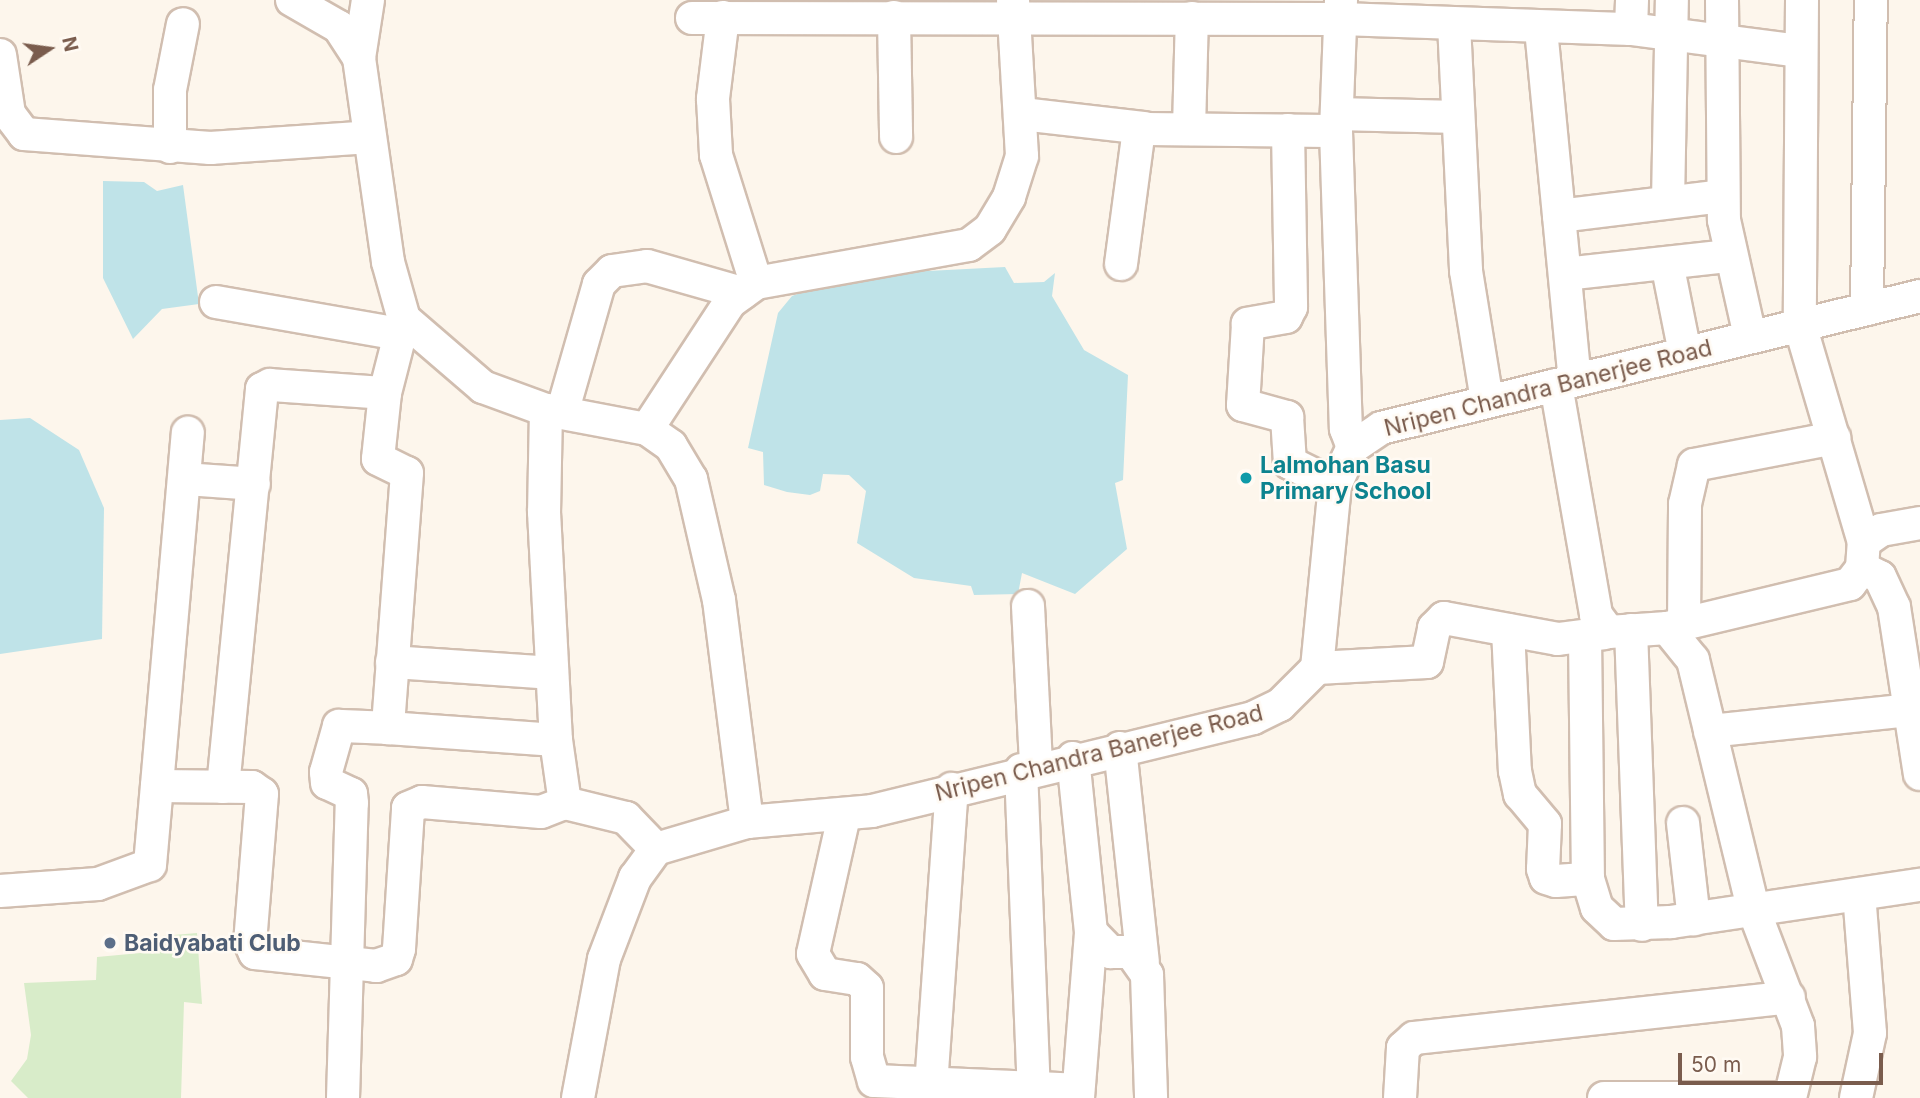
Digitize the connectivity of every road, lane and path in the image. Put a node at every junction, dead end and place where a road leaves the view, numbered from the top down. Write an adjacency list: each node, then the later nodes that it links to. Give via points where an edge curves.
1 (292, 0): 23 (street, via 340,27)
2 (1672, 0): 19 (street)
3 (1723, 0): 20 (street)
4 (1802, 0): 21 (street)
5 (1871, 0): 44 (street)
6 (367, 1): 23 (street)
7 (797, 8): 8 (street); 14 (street)
8 (830, 8): 11 (street)
9 (1014, 8): 11 (street); 16 (street); 24 (street)
10 (1341, 9): 13 (street); 16 (street); 26 (street)
11 (886, 11): 32 (street)
12 (1631, 15): 18 (street); 19 (street)
13 (1434, 16): 18 (street); 25 (street)
14 (723, 17): 15 (street); 41 (street, via 713,99 716,155)
15 (692, 18)
16 (1192, 18): 29 (street)
17 (183, 24): 33 (street, via 170,90)
18 (1541, 29): 36 (street)
19 (1669, 33): 20 (street); 35 (street)
20 (1720, 37): 21 (street); 34 (street)
21 (1801, 51): 45 (street)
22 (0, 55): 28 (street)
23 (359, 58): 31 (street)
24 (1022, 114): 27 (street); 41 (street, via 1021,156 1009,197 989,229 970,245)
25 (1458, 117): 26 (street); 51 (street, via 1466,271)
26 (1337, 123): 30 (street); 56 (street, via 1346,429)
27 (1145, 128): 29 (street); 39 (street, via 1136,131)
28 (8, 129): 33 (street)
29 (1189, 129): 30 (street)
30 (1288, 130): 59 (street, via 1291,307 1286,317 1248,324 1243,405 1287,417 1290,463)
31 (370, 137): 33 (street); 46 (street)
32 (896, 137)
33 (170, 147)
34 (1722, 196): 35 (street); 37 (street)
35 (1668, 202): 36 (street)
36 (1559, 216): 40 (street)
37 (1729, 256): 38 (street); 47 (street)
38 (1667, 263): 40 (street); 48 (street)
39 (1121, 264)
40 (1565, 274): 49 (street)
41 (749, 288): 52 (street, via 647,266 612,271 599,284); 53 (street, via 730,302)
42 (1920, 296): 44 (street, Nripen Chandra Banerjee Road)
43 (216, 302): 46 (street)
44 (1867, 309): 45 (street, Nripen Chandra Banerjee Road)
45 (1800, 325): 47 (street, Nripen Chandra Banerjee Road); 55 (street)
46 (402, 327): 50 (street); 52 (street, via 484,387)
47 (1750, 336): 48 (street, Nripen Chandra Banerjee Road)
48 (1685, 353): 49 (street, Nripen Chandra Banerjee Road)
49 (1566, 382): 51 (street, Nripen Chandra Banerjee Road); 65 (street, via 1586,585)
50 (385, 393): 58 (street, via 263,386); 66 (street, via 378,464 407,473)
51 (1487, 401): 56 (street, Nripen Chandra Banerjee Road, via 1381,428)
52 (554, 412): 53 (street); 68 (street, via 544,513)
53 (647, 429): 82 (street, via 671,446 691,479 719,600)
54 (188, 433): 57 (street)
55 (1833, 438): 61 (street); 63 (street, via 1694,465 1685,505)
56 (1353, 447): 59 (street)
57 (185, 479): 58 (street); 77 (street)
58 (254, 484): 78 (street)
59 (1335, 485): 67 (street)
60 (1920, 523): 61 (street, via 1881,530)
61 (1863, 554): 63 (street, via 1850,584); 69 (street, via 1889,590)
62 (1028, 607): 75 (street)
63 (1675, 626): 65 (street); 71 (street, via 1692,660)
64 (1508, 630): 65 (street); 67 (street, via 1444,618 1434,628 1427,662); 87 (street, via 1515,771 1520,794 1545,824 1542,869 1546,878 1556,881)
65 (1609, 633): 85 (street); 87 (street)
66 (392, 662): 68 (street); 70 (street)
67 (1317, 668): 73 (street, Nripen Chandra Banerjee Road, via 1280,705 1253,718)
68 (552, 673): 72 (street)
69 (1910, 710): 71 (street); 76 (street)
70 (388, 728): 72 (street); 96 (street, via 339,726 326,772 327,783 351,794 352,803)
71 (1710, 731): 83 (street)
72 (556, 740): 80 (street)
73 (1120, 748): 74 (street, Nripen Chandra Banerjee Road); 95 (street)
74 (1073, 758): 75 (street, Nripen Chandra Banerjee Road); 94 (street)
75 (1029, 768): 79 (street, Nripen Chandra Banerjee Road); 99 (street)
76 (1920, 774)
77 (157, 786): 78 (street); 89 (street, via 147,870 67,889)
78 (223, 787): 96 (street, via 252,787 266,804 253,949)
79 (952, 789): 81 (street, Nripen Chandra Banerjee Road); 98 (street)
80 (565, 803): 86 (street, via 626,818); 96 (street, via 541,811 414,803 408,808 396,959 376,966)
81 (844, 816): 82 (street, Nripen Chandra Banerjee Road); 98 (street, via 816,964 825,974 857,979 867,988 867,1058 874,1081)
82 (747, 822): 86 (street, Nripen Chandra Banerjee Road)
83 (1732, 822): 84 (street); 91 (street)
84 (1683, 823): 85 (street); 92 (street)
85 (1638, 824): 93 (street)
86 (656, 849): 102 (street, via 635,878 604,959)
87 (1588, 879): 93 (street, via 1597,908 1614,924)
88 (1920, 885): 90 (street)
89 (0, 891)
90 (1859, 894): 91 (street); 107 (street, via 1870,1032)
91 (1753, 908): 92 (street); 97 (street)
92 (1694, 919): 93 (street)
93 (1642, 925)
94 (1091, 932): 95 (street, via 1100,946 1131,952); 100 (street)
95 (1143, 962): 103 (street)
96 (346, 964): 101 (street)
97 (1789, 997): 104 (street, via 1415,1038 1403,1048); 106 (street, via 1800,1057)
98 (931, 1086): 99 (street)
99 (1034, 1089): 100 (street)
100 (1078, 1094)
101 (343, 1098)
102 (578, 1098)
103 (1152, 1098)
104 (1400, 1098)
105 (1604, 1098): 106 (street)
106 (1790, 1098)
107 (1856, 1098)

